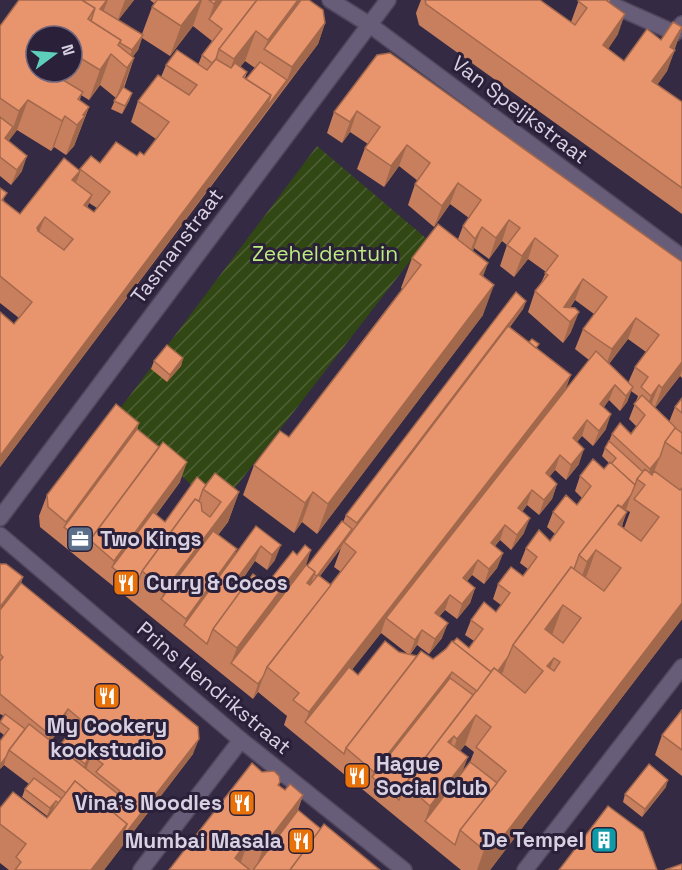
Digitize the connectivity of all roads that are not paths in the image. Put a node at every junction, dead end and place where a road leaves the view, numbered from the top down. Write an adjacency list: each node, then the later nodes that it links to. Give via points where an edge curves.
1 (330, 0): 5 (street, Van Speijkstraat)
2 (388, 0): 5 (street, Tasmanstraat)
3 (601, 0): 4 (street, via 675,33)
4 (682, 24)
5 (370, 25): 6 (street, Van Speijkstraat); 7 (street, Tasmanstraat)
6 (682, 256)
7 (0, 518)
8 (0, 535): 10 (street, Prins Hendrikstraat)
9 (682, 667): 13 (street)
10 (241, 740): 11 (street); 12 (street, Prins Hendrikstraat)
11 (141, 870)
12 (404, 870)
13 (525, 870)

